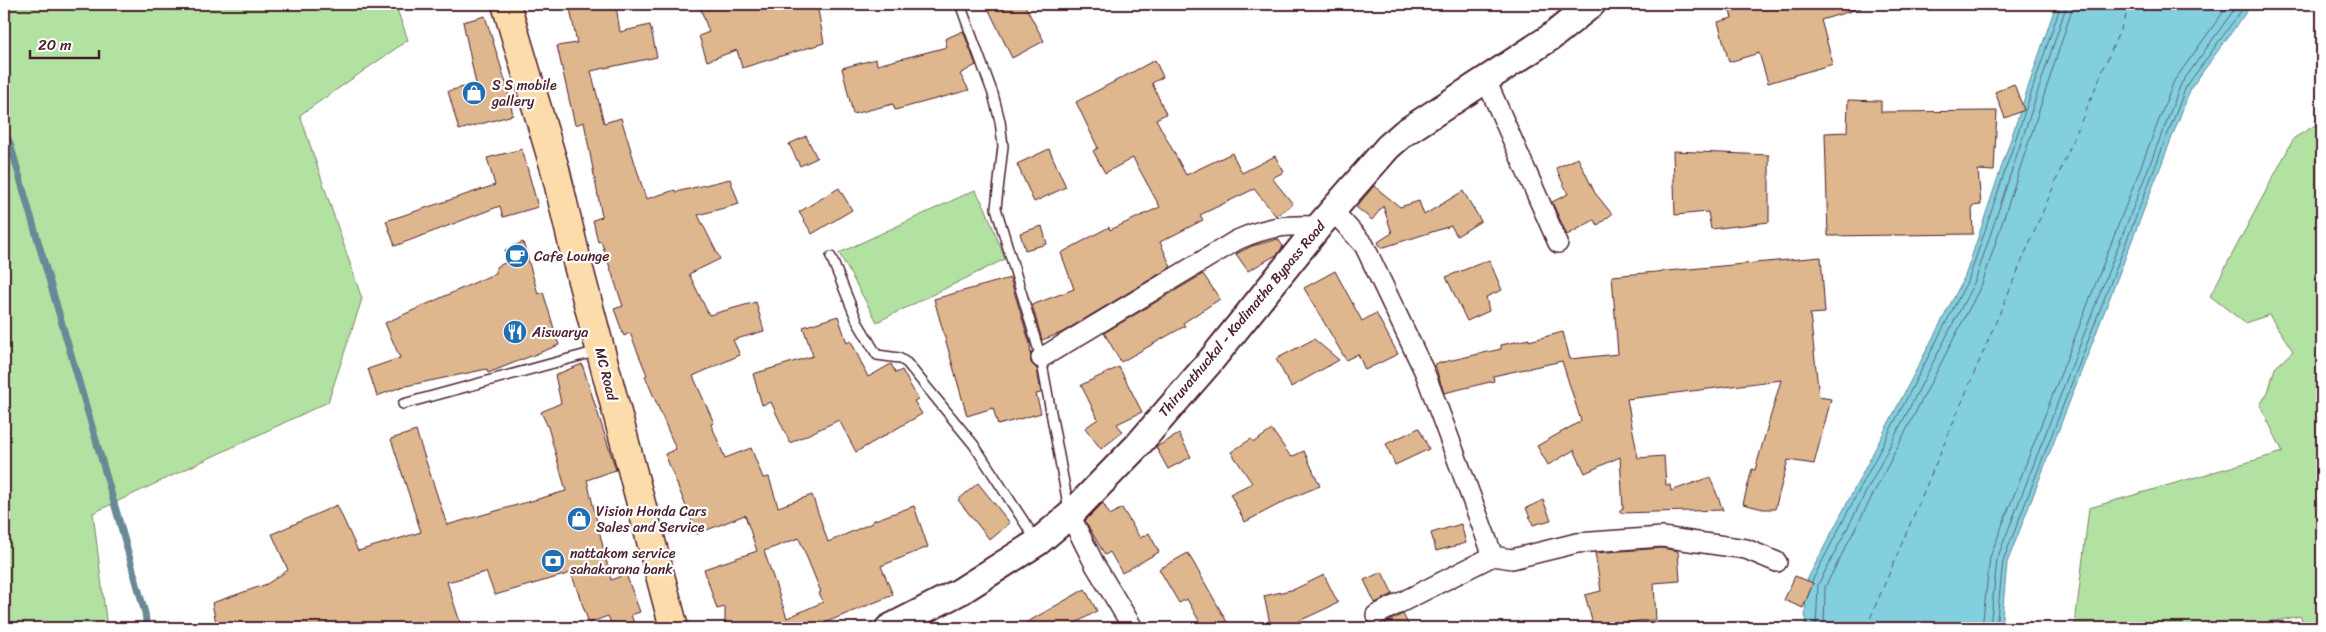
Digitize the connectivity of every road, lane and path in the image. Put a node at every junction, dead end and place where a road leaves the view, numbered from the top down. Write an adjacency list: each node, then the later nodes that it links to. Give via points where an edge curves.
1 (506, 4): 8 (highway, MC Road, via 555,169)
2 (960, 4): 9 (lane, via 1000,121 1003,146 996,208)
3 (1592, 4): 4 (main road, Thiruvathuckal - Kodimatha Bypass Road)
4 (1486, 80): 5 (main road, Thiruvathuckal - Kodimatha Bypass Road, via 1404,133); 6 (street)
5 (1326, 218): 9 (street, via 1264,228 1237,240); 11 (main road, Thiruvathuckal - Kodimatha Bypass Road, via 1208,364 1137,446); 13 (street, via 1364,245 1425,373)
6 (1558, 242)
7 (831, 257): 12 (lane, via 858,323 877,355 899,358 907,363 974,445)
8 (600, 350): 10 (lane); 16 (highway, MC Road)
9 (1041, 358): 11 (lane)
10 (403, 404)
11 (1070, 515): 12 (main road, Thiruvathuckal - Kodimatha Bypass Road); 18 (street)
12 (1038, 542): 17 (main road, Thiruvathuckal - Kodimatha Bypass Road, via 961,591)
13 (1493, 556): 14 (street, via 1512,559 1577,543 1662,537 1746,549); 15 (street)
14 (1777, 562)
15 (1376, 615)
16 (674, 628)
17 (889, 628)
18 (1133, 628)

